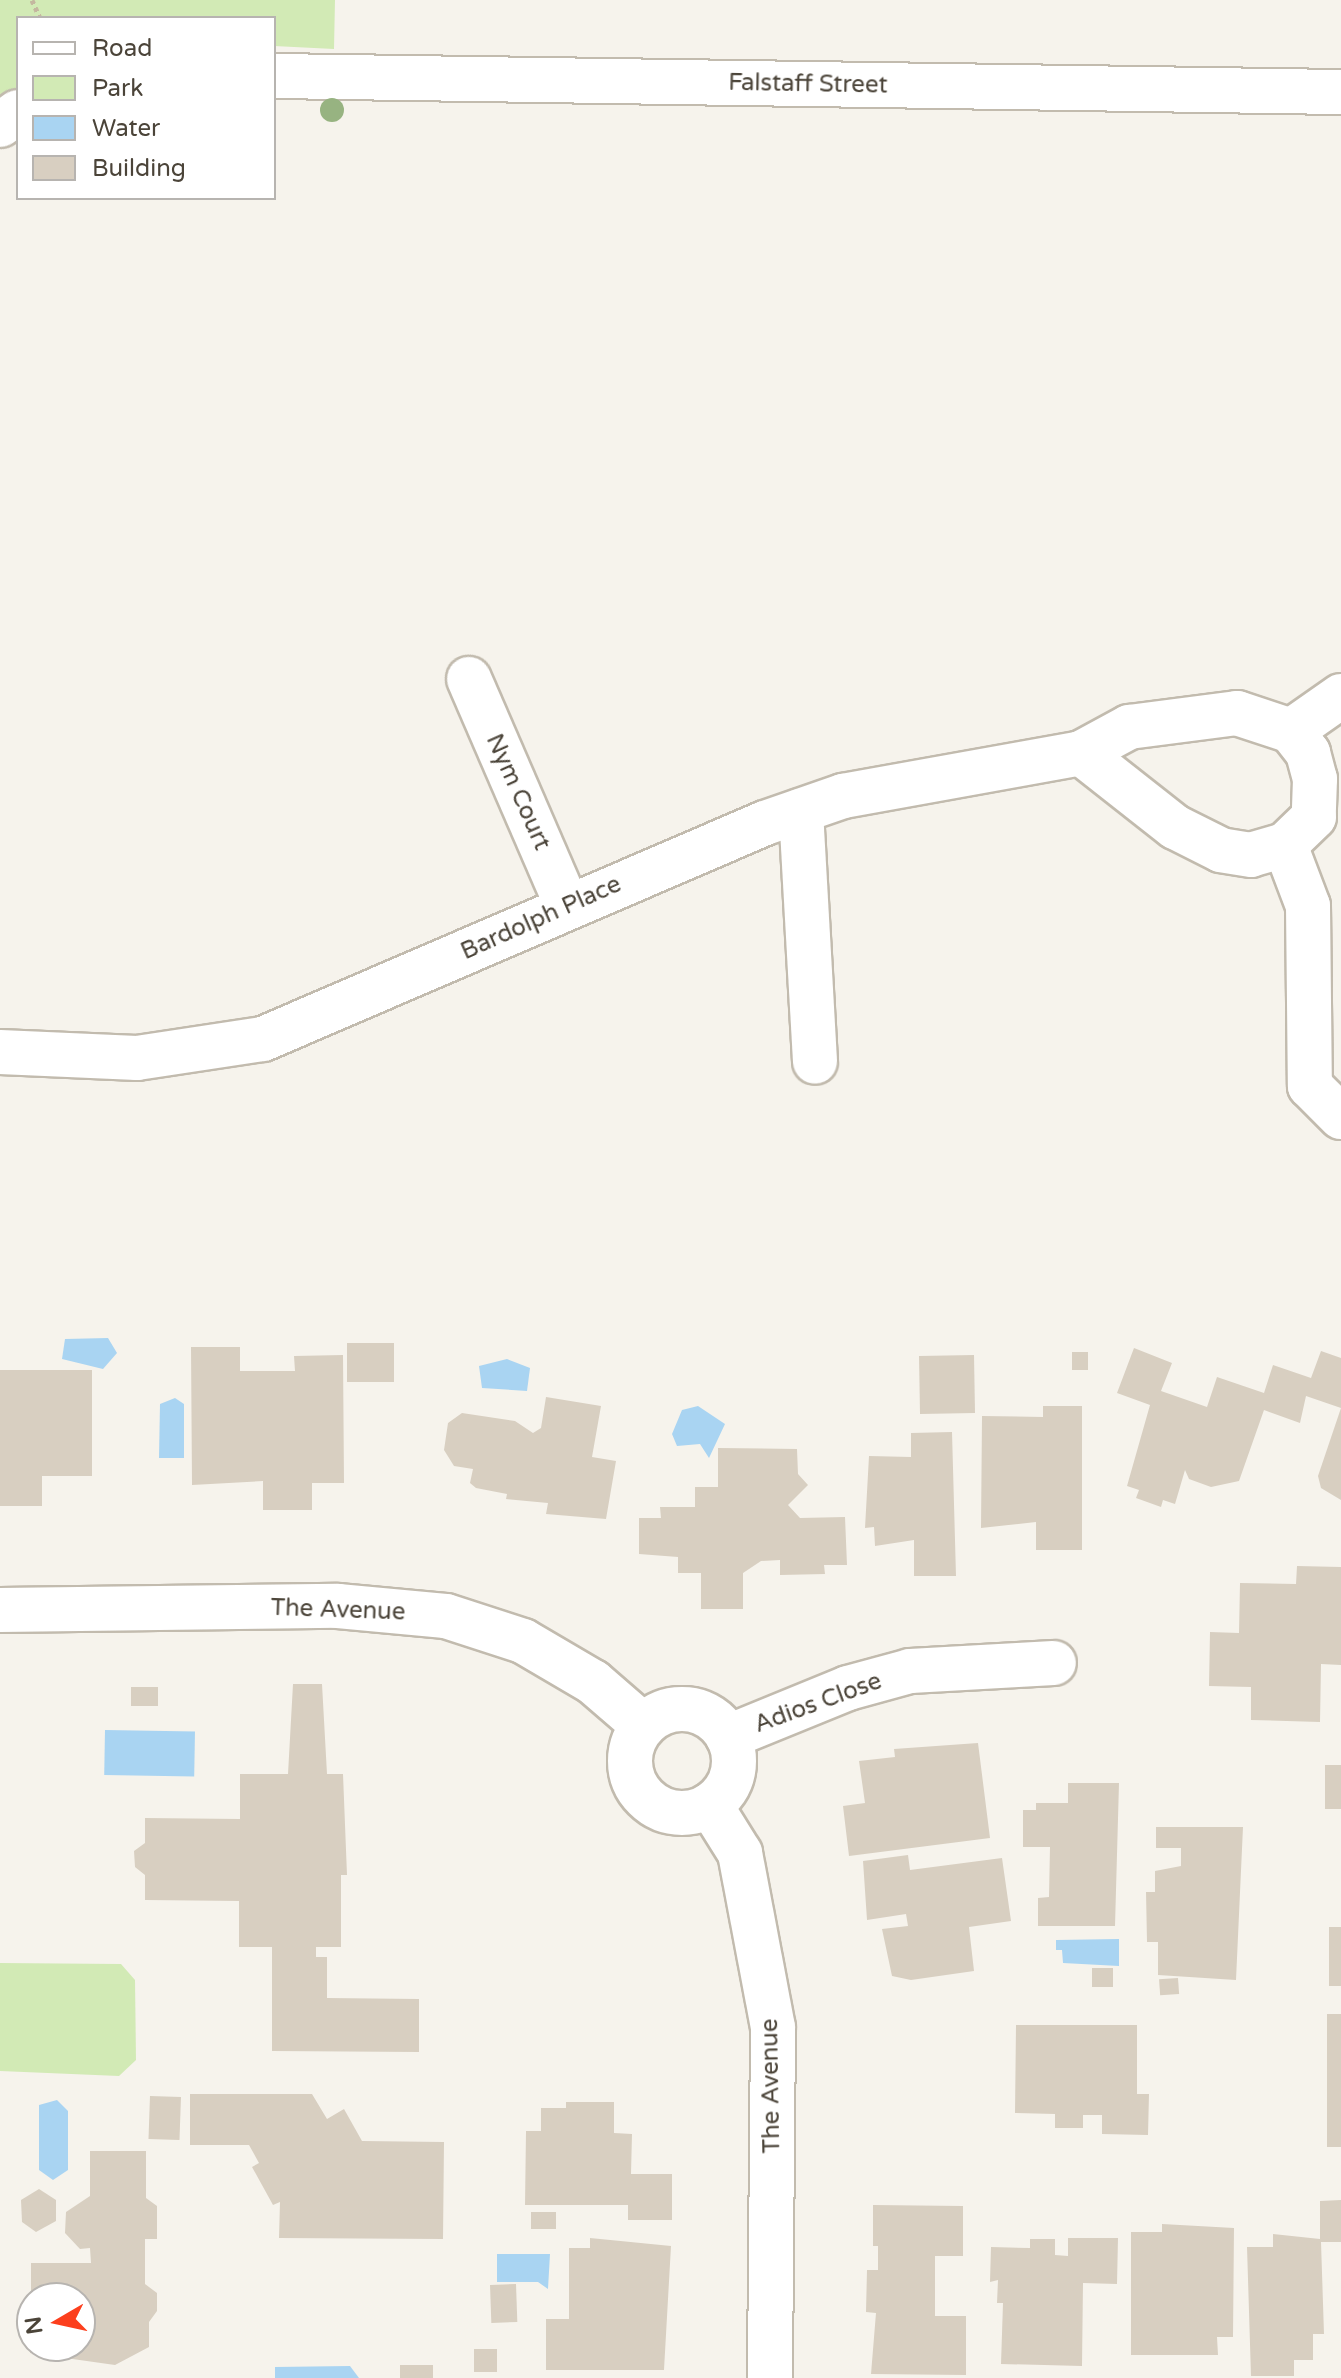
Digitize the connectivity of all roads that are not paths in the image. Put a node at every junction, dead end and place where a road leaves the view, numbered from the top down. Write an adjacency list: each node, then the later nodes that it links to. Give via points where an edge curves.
1 (276, 76): 2 (street, Falstaff Street)
2 (1341, 92)
3 (469, 679): 9 (street, Nym Court)
4 (1341, 696): 5 (street)
5 (1291, 731): 6 (street, Bardolph Place, via 1261,717 1206,715 1129,727); 8 (street, via 1311,766 1314,817)
6 (1081, 753): 7 (street, Bardolph Place, via 843,796); 8 (street, via 1175,827 1221,850 1251,855)
7 (801, 811): 9 (street, Bardolph Place); 11 (street)
8 (1285, 845): 12 (street, via 1308,906 1310,1086)
9 (567, 905): 10 (street, Bardolph Place, via 263,1039 137,1058)
10 (0, 1052)
11 (815, 1062)
12 (1341, 1117)
13 (0, 1610): 15 (street, The Avenue, via 338,1606 446,1616 523,1641 593,1682)
14 (1054, 1663): 16 (street, Adios Close, via 910,1671 848,1688)
15 (644, 1726): 16 (street, via 656,1715 688,1709 711,1719); 17 (street, via 630,1755 637,1787 670,1811)
16 (728, 1737): 17 (street, via 730,1782)
17 (710, 1805): 18 (street, The Avenue, via 740,1853 773,2027)
18 (770, 2378)

